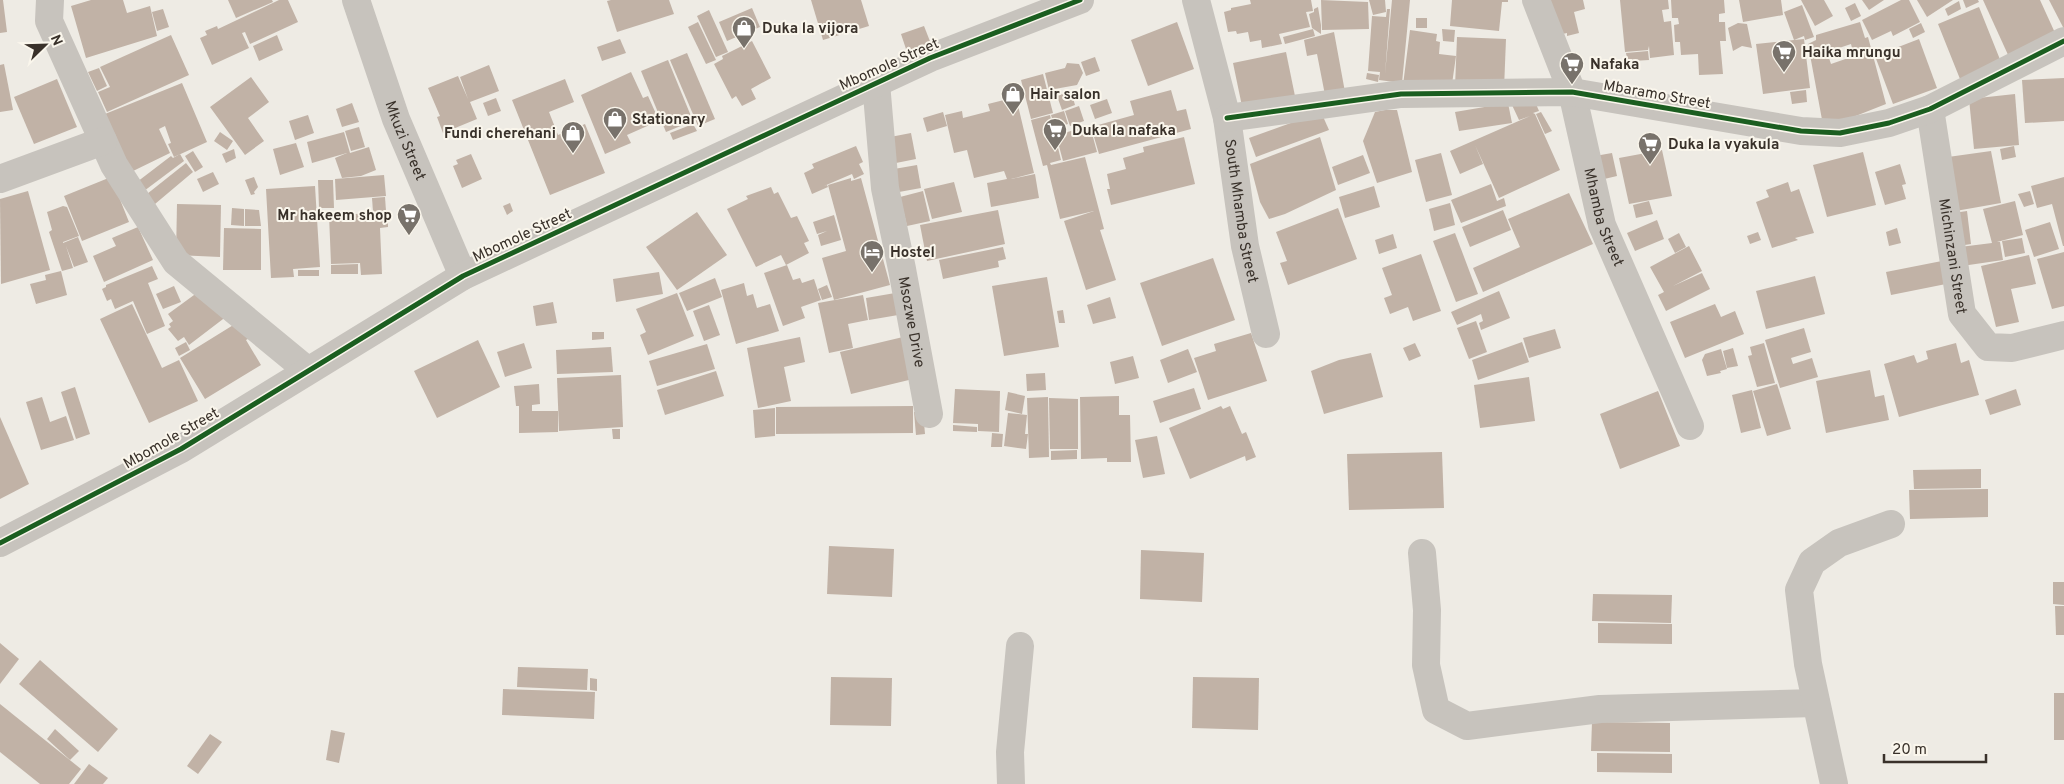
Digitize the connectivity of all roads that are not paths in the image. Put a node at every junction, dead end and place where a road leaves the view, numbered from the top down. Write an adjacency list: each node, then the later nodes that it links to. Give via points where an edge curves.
1 (50, 0): 11 (street, via 49,21)
2 (356, 0): 13 (street, Mkuzi Street, via 396,119)
3 (1080, 0): 7 (street, Mbomole Street, via 930,58)
4 (1196, 0): 10 (street, South Mhamba Street)
5 (1536, 0): 8 (street, Mhamba Street)
6 (2064, 41): 9 (street, Mbaramo Street)
7 (876, 83): 13 (street, Mbomole Street); 17 (street, Msozwe Drive, via 885,188)
8 (1572, 92): 9 (street, Mbaramo Street, via 1801,131 1840,133 1889,123); 10 (street, Mbaramo Street, via 1401,94); 18 (street, Mhamba Street, via 1602,224)
9 (1930, 109): 15 (street, Michinzani Street, via 1962,314 1988,347 2012,348)
10 (1227, 118): 14 (street, South Mhamba Street, via 1245,246)
11 (103, 141): 12 (street); 16 (street, via 114,165 176,262)
12 (0, 179)
13 (463, 276): 16 (street, Mbomole Street)
14 (1266, 334)
15 (2064, 335)
16 (307, 370): 20 (street, Mbomole Street, via 181,450)
17 (929, 414)
18 (1690, 426)
19 (1892, 524): 23 (street, via 1839,543 1812,562 1799,590)
20 (0, 543)
21 (1422, 553): 23 (street, via 1427,610 1426,665 1436,710 1467,726 1600,709)
22 (1020, 646): 24 (street, via 1010,752)
23 (1816, 703): 25 (street)
24 (1011, 784)
25 (1834, 784)

